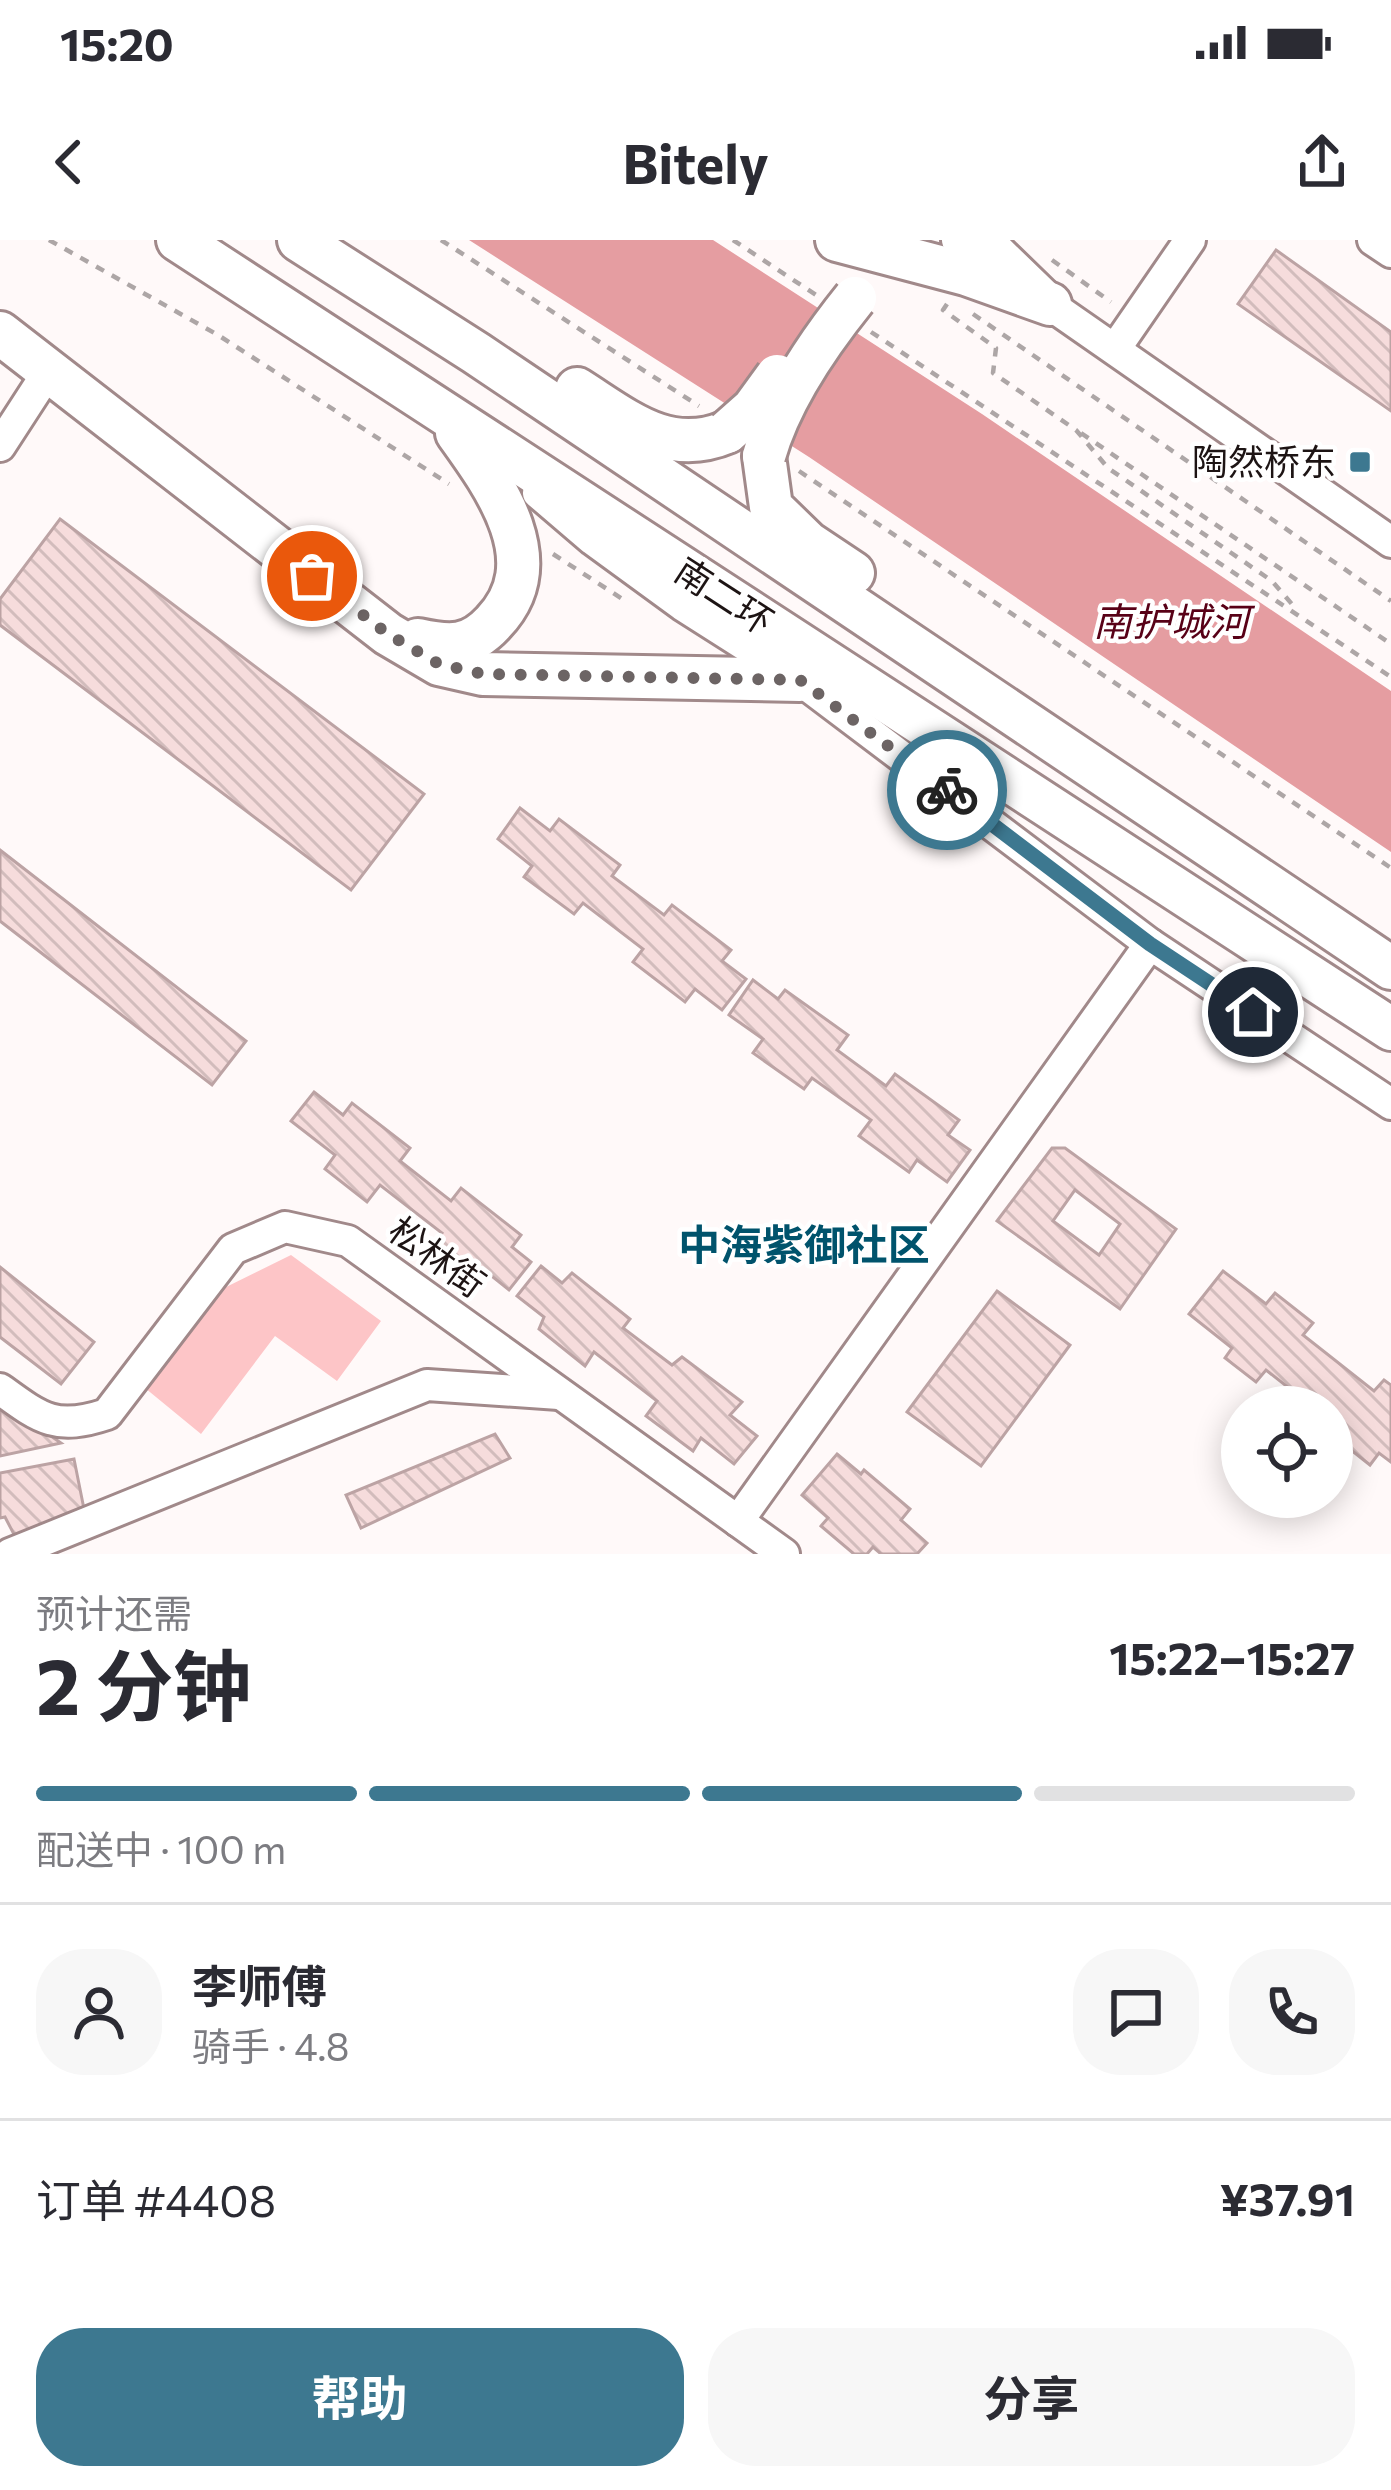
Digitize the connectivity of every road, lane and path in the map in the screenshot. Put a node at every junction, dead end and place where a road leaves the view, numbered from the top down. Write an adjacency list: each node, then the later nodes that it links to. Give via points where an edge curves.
1 (49, 240): 28 (path, via 218,335)
2 (178, 240): 23 (highway, 南二环)
3 (299, 240): 21 (highway, 南二环)
4 (441, 240): 24 (path)
5 (733, 240): 14 (path)
6 (818, 240): 14 (highway)
7 (837, 240): 11 (highway)
8 (984, 240): 15 (main road)
9 (1190, 240): 18 (street)
10 (1373, 240): 12 (street)
11 (922, 249): 14 (highway); 15 (highway)
12 (1391, 252)
13 (1046, 254): 18 (path)
14 (846, 303): 24 (highway, bridge, via 753,409); 27 (highway, bridge, via 773,423); 33 (path)
15 (1050, 304): 20 (street)
16 (943, 310): 25 (path, via 996,348 993,373)
17 (970, 312): 31 (path)
18 (1136, 319): 20 (street)
19 (0, 333): 22 (highway)
20 (1115, 349): 30 (street)
21 (476, 353): 24 (highway, via 548,371 665,440 707,441); 37 (highway, 南二环)
22 (48, 372): 26 (street); 34 (highway)
23 (442, 413): 29 (highway); 38 (street, via 610,553); 42 (highway, 南二环)
24 (720, 424)
25 (1076, 430): 33 (path, via 1108,468 1272,581); 35 (path)
26 (0, 446)
27 (776, 460): 37 (highway, via 770,507 808,543 914,614); 39 (path)
28 (454, 487)
29 (514, 527): 32 (path); 34 (highway, via 520,575 506,609 481,636 453,647)
30 (1391, 542)
31 (1391, 602)
32 (635, 607)
33 (1301, 615): 36 (path)
34 (388, 634): 38 (highway, via 439,664 483,674)
35 (1391, 644)
36 (1391, 677)
37 (958, 678): 41 (highway, 南二环)
38 (800, 680): 40 (street)
39 (1391, 868)
40 (1150, 944): 43 (street); 46 (street)
41 (1391, 968)
42 (1391, 1030)
43 (1391, 1104)
44 (0, 1389): 45 (street, 松林街, via 41,1419 76,1424 107,1414 233,1250 286,1227 348,1241)
45 (559, 1394): 46 (street, 松林街); 47 (street, via 427,1385)
46 (738, 1521): 48 (street, 松林街)
47 (10, 1554)
48 (784, 1554)

